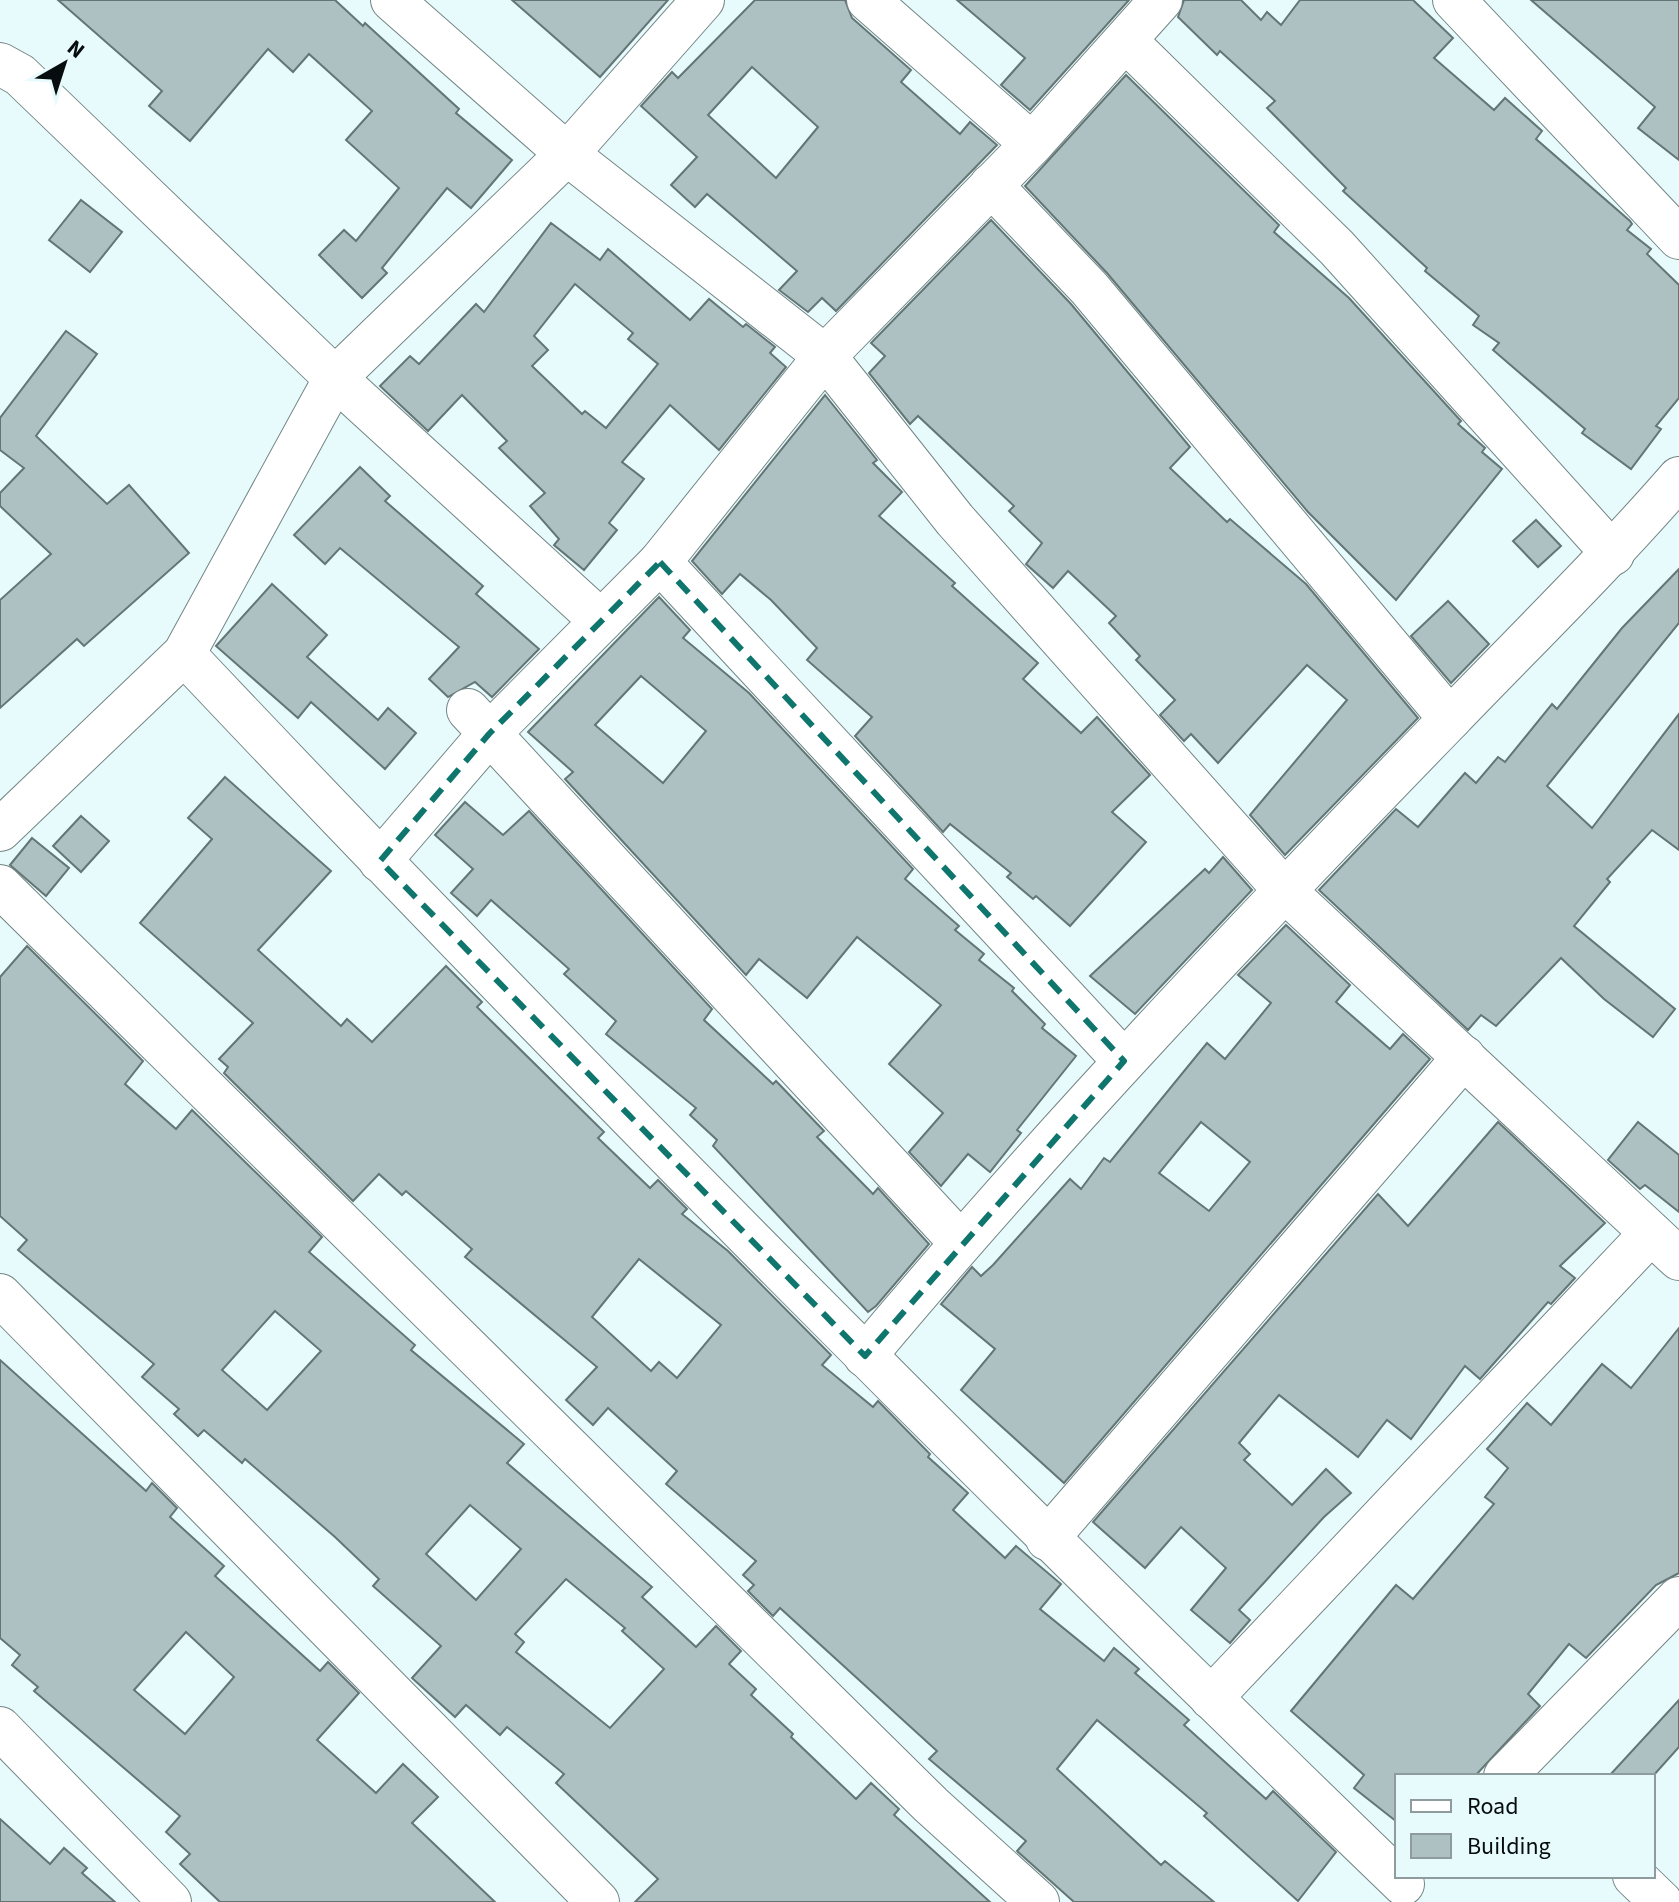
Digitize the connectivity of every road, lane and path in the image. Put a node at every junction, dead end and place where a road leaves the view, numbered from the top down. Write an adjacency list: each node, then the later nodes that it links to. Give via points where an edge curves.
1 (392, 0): 9 (street)
2 (703, 0): 9 (street)
3 (868, 0): 8 (street)
4 (1161, 0): 6 (street)
5 (1454, 0): 11 (street)
6 (1126, 41): 8 (street); 15 (street, via 1337,248)
7 (0, 64): 13 (street, via 20,75)
8 (1032, 144): 10 (street)
9 (567, 154): 12 (street); 13 (street)
10 (991, 185): 12 (street); 19 (street, via 1089,288)
11 (1679, 238)
12 (825, 356): 16 (street); 24 (street, via 955,520)
13 (335, 378): 17 (street); 18 (street)
14 (1679, 478): 15 (street)
15 (1613, 554): 19 (street)
16 (660, 562): 17 (street); 26 (street)
17 (601, 621): 20 (street)
18 (184, 654): 21 (street); 22 (street)
19 (1450, 719): 24 (street)
20 (479, 722): 22 (street); 27 (street)
21 (0, 830)
22 (380, 861): 30 (street)
23 (0, 886): 40 (street, via 931,1805)
24 (1286, 892): 25 (street); 26 (street)
25 (1464, 1057): 28 (street); 31 (street)
26 (1124, 1061): 27 (street)
27 (960, 1242): 30 (street)
28 (1665, 1246): 33 (street)
29 (0, 1295): 39 (street)
30 (865, 1356): 31 (street)
31 (1047, 1539): 33 (street)
32 (1679, 1598): 35 (street)
33 (1211, 1698): 37 (street)
34 (0, 1728): 38 (street)
35 (1518, 1772)
36 (1636, 1878): 41 (street)
37 (1400, 1887)
38 (170, 1902)
39 (598, 1902)
40 (1038, 1902)
41 (1661, 1902)

